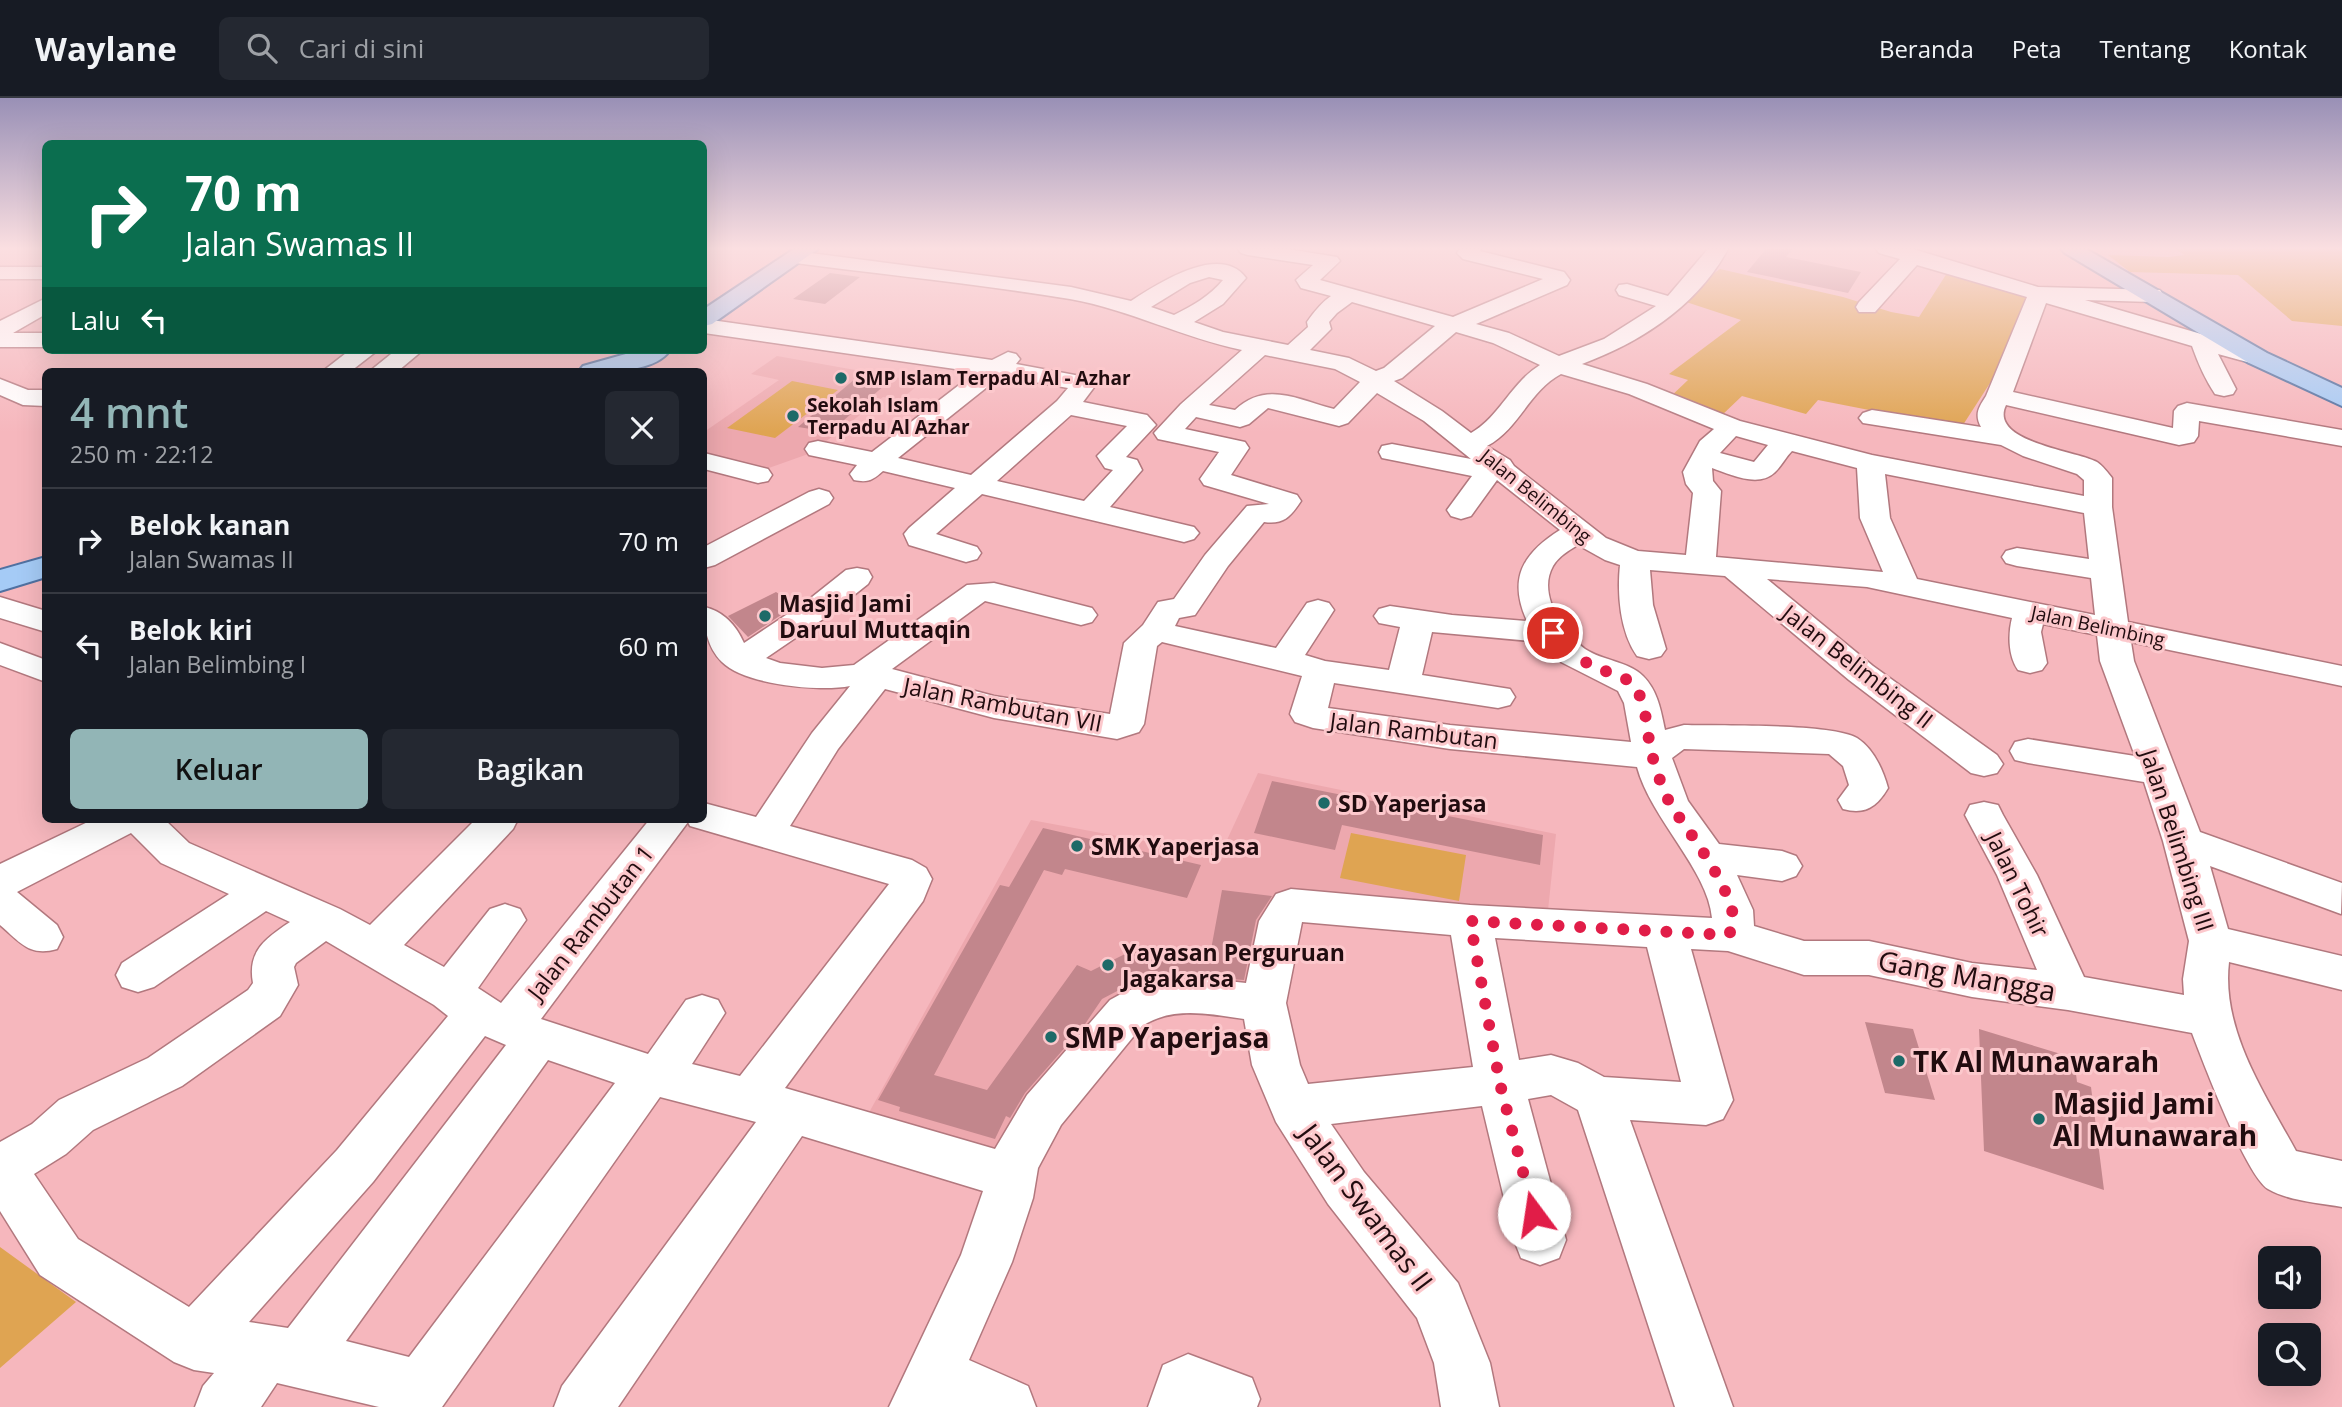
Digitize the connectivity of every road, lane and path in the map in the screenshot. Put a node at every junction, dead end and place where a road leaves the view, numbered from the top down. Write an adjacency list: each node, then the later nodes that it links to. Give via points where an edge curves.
1 (33, 310): 16 (street)
2 (1139, 310): 14 (street, Jalan Belimbing)
3 (1198, 310): 14 (street)
4 (1327, 310): 24 (street, via 1318,322 1320,329)
5 (1410, 310): 12 (street)
6 (1492, 310): 12 (street)
7 (1663, 310): 29 (street, via 1622,339)
8 (2032, 310): 37 (street)
9 (2096, 310): 20 (street)
10 (2177, 310): 28 (main road)
11 (1245, 322): 17 (street)
12 (1456, 323): 29 (street); 34 (street, via 1393,373)
13 (846, 324): 21 (street)
14 (1172, 324): 17 (street, Jalan Belimbing)
15 (707, 326): 21 (street)
16 (0, 331)
17 (1217, 338): 23 (street, Jalan Belimbing)
18 (0, 340): 19 (street)
19 (42, 340)
20 (2202, 342): 28 (street); 36 (street)
21 (824, 343): 33 (street, via 921,347)
22 (1023, 347): 33 (street)
23 (1260, 347): 24 (street, Jalan Belimbing); 82 (street, via 1167,433 1236,448 1214,479 1287,501 1275,515 1256,512 1184,608 1169,609)
24 (1294, 352): 34 (street, Jalan Belimbing, via 1342,363)
25 (360, 354): 30 (street)
26 (405, 354): 31 (street)
27 (651, 354): 32 (main road)
28 (2258, 358): 39 (main road)
29 (1559, 365): 48 (street, via 1637,389 1731,427); 49 (street, via 1537,378 1507,418)
30 (339, 368)
31 (386, 368)
32 (604, 368)
33 (998, 368): 40 (street, via 1082,383); 55 (street)
34 (1376, 380): 42 (street); 49 (street, Jalan Belimbing)
35 (0, 386): 38 (street, via 23,397)
36 (2224, 389)
37 (1999, 396): 46 (street, via 1989,419); 47 (street, via 2179,437 2185,436 2187,411)
38 (42, 398)
39 (2342, 398)
40 (1066, 406): 58 (street); 62 (street, via 1138,420 1143,425 1111,456 1129,468)
41 (1200, 411): 42 (street, via 1240,419 1257,403 1268,400)
42 (1339, 418): 44 (street, via 1346,423 1331,435)
43 (1872, 418): 46 (street, Jalan Belimbing III)
44 (1254, 422)
45 (1725, 433): 52 (street)
46 (2004, 438): 60 (street, Jalan Belimbing III, via 2091,470 2098,478)
47 (2342, 438)
48 (1788, 442): 52 (street, via 1762,470 1748,471); 54 (street)
49 (1471, 444): 56 (street, Jalan Belimbing)
50 (818, 449): 55 (street)
51 (1392, 452): 56 (street)
52 (1705, 457): 69 (street, via 1697,472 1707,491)
53 (707, 462): 57 (street)
54 (1871, 463): 60 (street); 74 (street, via 1875,517)
55 (871, 468): 58 (street)
56 (1495, 468): 61 (street); 63 (street, Jalan Belimbing)
57 (758, 475)
58 (976, 484): 62 (street); 65 (street, via 919,534 920,539)
59 (819, 498): 66 (street)
60 (2098, 506): 71 (street, Jalan Belimbing III)
61 (1461, 510)
62 (1091, 511): 64 (street)
63 (1579, 531): 68 (street, Jalan Belimbing, via 1595,544); 83 (street, via 1550,551 1536,568 1534,595)
64 (1184, 533)
65 (966, 553)
66 (707, 557)
67 (2017, 557): 71 (street)
68 (1636, 560): 69 (street, Jalan Belimbing); 84 (street, via 1637,617)
69 (1716, 566): 74 (street, Jalan Belimbing, via 1844,575); 97 (street, Jalan Belimbing II)
70 (42, 567): 73 (main road)
71 (2106, 571): 81 (street, Jalan Belimbing III)
72 (857, 577): 86 (street)
73 (0, 581)
74 (1903, 585): 77 (street, Jalan Belimbing)
75 (0, 607): 80 (street)
76 (1318, 610): 87 (street)
77 (2029, 611): 81 (street, Jalan Belimbing); 88 (street, via 2025,632)
78 (1081, 615): 91 (street, via 978,592)
79 (707, 620): 86 (street, via 723,633)
80 (42, 621)
81 (2113, 629): 92 (street, Jalan Belimbing); 98 (street, Jalan Belimbing III, via 2117,661)
82 (1155, 631): 87 (street); 91 (street, Jalan Rambutan VII, via 1141,643 1125,724 1117,727 994,708)
83 (1553, 633): 93 (street, via 1404,618); 96 (street, via 1572,655 1633,685)
84 (1649, 649)
85 (0, 653): 89 (street)
86 (741, 660): 91 (street, via 774,673 822,679)
87 (1285, 660): 90 (street)
88 (2030, 663)
89 (42, 669)
90 (1321, 671): 93 (street); 96 (street, Jalan Rambutan, via 1308,714 1313,717 1450,737)
91 (870, 676): 106 (street)
92 (2342, 676)
93 (1403, 684): 94 (street)
94 (1498, 697)
95 (2028, 751): 98 (street)
96 (1652, 755): 99 (street, via 1669,741 1684,737 1835,742 1848,747 1867,779 1869,788); 108 (street, via 1672,807)
97 (1984, 764)
98 (2160, 772): 107 (street, Jalan Belimbing III)
99 (1857, 800)
100 (1984, 815): 124 (street, Jalan Tohir, via 2017,875)
101 (707, 817): 106 (street)
102 (119, 823): 110 (street)
103 (144, 823): 111 (street, via 175,853)
104 (495, 823): 121 (street)
105 (667, 823): 127 (street, Jalan Rambutan 1)
106 (766, 832): 132 (street, via 898,870 912,882)
107 (2183, 841): 112 (street); 120 (street, Jalan Belimbing III)
108 (1707, 856): 109 (street); 118 (street, via 1732,912 1732,932)
109 (1782, 866)
110 (0, 882)
111 (262, 893): 114 (street); 123 (street)
112 (2341, 899)
113 (0, 901): 119 (street)
114 (325, 920): 121 (street); 134 (street, via 279,952 272,967 276,985 264,1003 165,1072 76,1115 49,1139)
115 (506, 920): 127 (street)
116 (1470, 921): 117 (street, Jalan Swamas II); 125 (street, Jalan Swamas II, via 1291,905 1280,921); 130 (street)
117 (1665, 933): 118 (street, Jalan Swamas II); 131 (street, via 1709,1100 1699,1105)
118 (1727, 935): 124 (street, Gang Mangga, via 1804,958 1869,958 1972,980)
119 (42, 937)
120 (2210, 941): 122 (street); 128 (street, Jalan Belimbing III, via 2205,979)
121 (374, 948): 127 (street)
122 (2342, 973)
123 (138, 975)
124 (2068, 992): 128 (street, Gang Mangga)
125 (1264, 1003): 133 (street, Jalan Swamas II, via 1276,1065); 135 (street, via 1163,996 1141,1001 1044,1110)
126 (702, 1013): 129 (street)
127 (494, 1018): 129 (street); 138 (street); 139 (street)
128 (2209, 1018): 136 (street, Jalan Belimbing III, via 2241,1097 2277,1167 2288,1174)
129 (654, 1075): 132 (street); 139 (street, via 423,1385 412,1389)
130 (1500, 1084): 131 (street, via 1557,1076); 133 (street); 137 (street)
131 (1598, 1097): 146 (street)
132 (771, 1105): 135 (street); 142 (street)
133 (1293, 1107): 145 (street, Jalan Swamas II, via 1346,1188 1439,1302 1462,1363)
134 (0, 1168): 138 (street, via 58,1257)
135 (1010, 1176): 140 (street, via 985,1262)
136 (2342, 1184)
137 (1540, 1240)
138 (194, 1342): 139 (street)
139 (260, 1378)
140 (926, 1391): 143 (street)
141 (1231, 1399): 144 (street, via 1188,1383 1183,1385)
142 (583, 1407)
143 (1007, 1407)
144 (1177, 1407)
145 (1470, 1407)
146 (1704, 1407)

